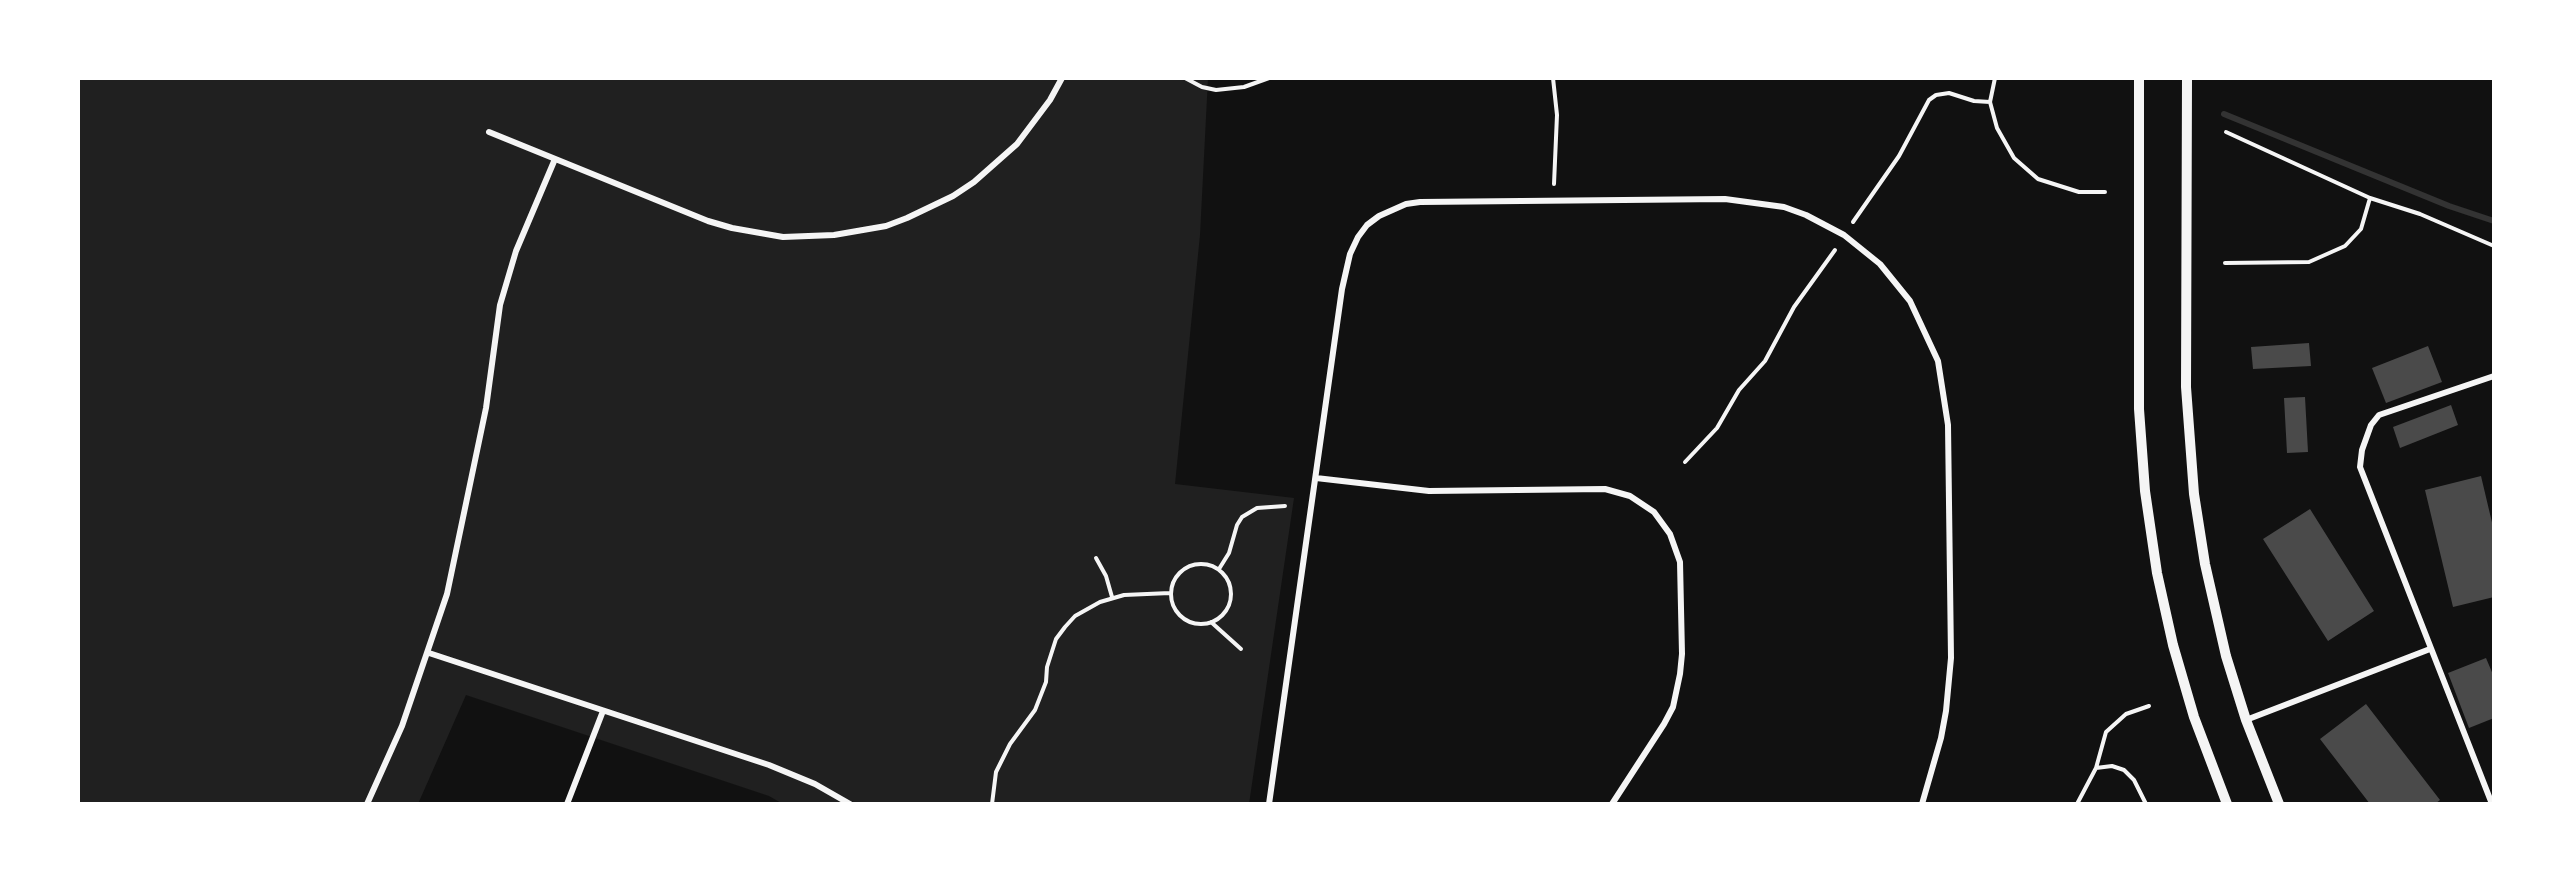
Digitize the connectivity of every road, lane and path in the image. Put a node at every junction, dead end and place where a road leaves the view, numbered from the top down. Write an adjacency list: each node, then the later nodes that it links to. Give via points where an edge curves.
1 (1062, 78): 11 (street, via 1017,144 974,182 907,218 860,232 783,237 732,228)
2 (1185, 78): 3 (path, via 1216,90 1244,87)
3 (1269, 78)
4 (1553, 78): 12 (path, via 1557,115)
5 (1995, 78): 8 (path)
6 (2139, 78): 44 (street, via 2139,410 2145,491 2173,645 2194,717)
7 (2187, 78): 33 (street, via 2186,387 2190,458 2213,604)
8 (1990, 102): 13 (path, via 1996,128 2014,158 2038,178 2079,192); 15 (path, via 1949,93 1929,100 1899,156)
9 (489, 132): 11 (street)
10 (2226, 132): 14 (path)
11 (555, 159): 30 (street, via 516,251 500,305 486,408 462,531)
12 (1554, 184)
13 (2105, 192)
14 (2370, 198): 16 (path, via 2420,214); 18 (path, via 2361,229 2345,246 2309,262)
15 (1853, 222)
16 (2494, 246)
17 (1835, 250): 20 (path, via 1794,308 1765,361 1739,390 1717,428)
18 (2225, 262)
19 (2494, 376): 29 (street, via 2379,415 2362,450 2360,467)
20 (1685, 462)
21 (1316, 478): 39 (street); 40 (street, via 1429,491 1605,489 1630,496 1654,512 1670,534 1680,562 1680,674 1673,706 1664,724); 41 (street, via 1345,272 1358,237 1367,225 1391,210 1434,200 1745,200 1806,214 1845,235 1880,264 1910,301 1931,341 1941,373 1948,415 1950,667 1941,738)
22 (1285, 506): 24 (path, via 1257,508 1242,517)
23 (1096, 558): 26 (path)
24 (1219, 569): 25 (path, via 1191,564 1176,575); 27 (path, via 1230,584 1231,595 1224,614)
25 (1170, 593): 26 (path); 27 (path, via 1172,604 1185,620 1195,624)
26 (1112, 597): 38 (path, via 1075,616 1056,639 1035,710 1010,744 996,772)
27 (1211, 622): 28 (path)
28 (1241, 649)
29 (2430, 649): 33 (street); 46 (street)
30 (429, 653): 32 (street); 35 (street)
31 (2149, 706): 34 (path, via 2126,714 2112,725 2103,740)
32 (603, 711): 36 (street); 37 (street, via 769,765)
33 (2246, 720): 45 (street)
34 (2096, 768): 42 (path); 43 (path, via 2112,766 2124,770)
35 (367, 804)
36 (567, 804)
37 (850, 804)
38 (992, 804)
39 (1269, 804)
40 (1611, 804)
41 (1922, 804)
42 (2077, 804)
43 (2146, 804)
44 (2227, 804)
45 (2280, 804)
46 (2492, 804)

